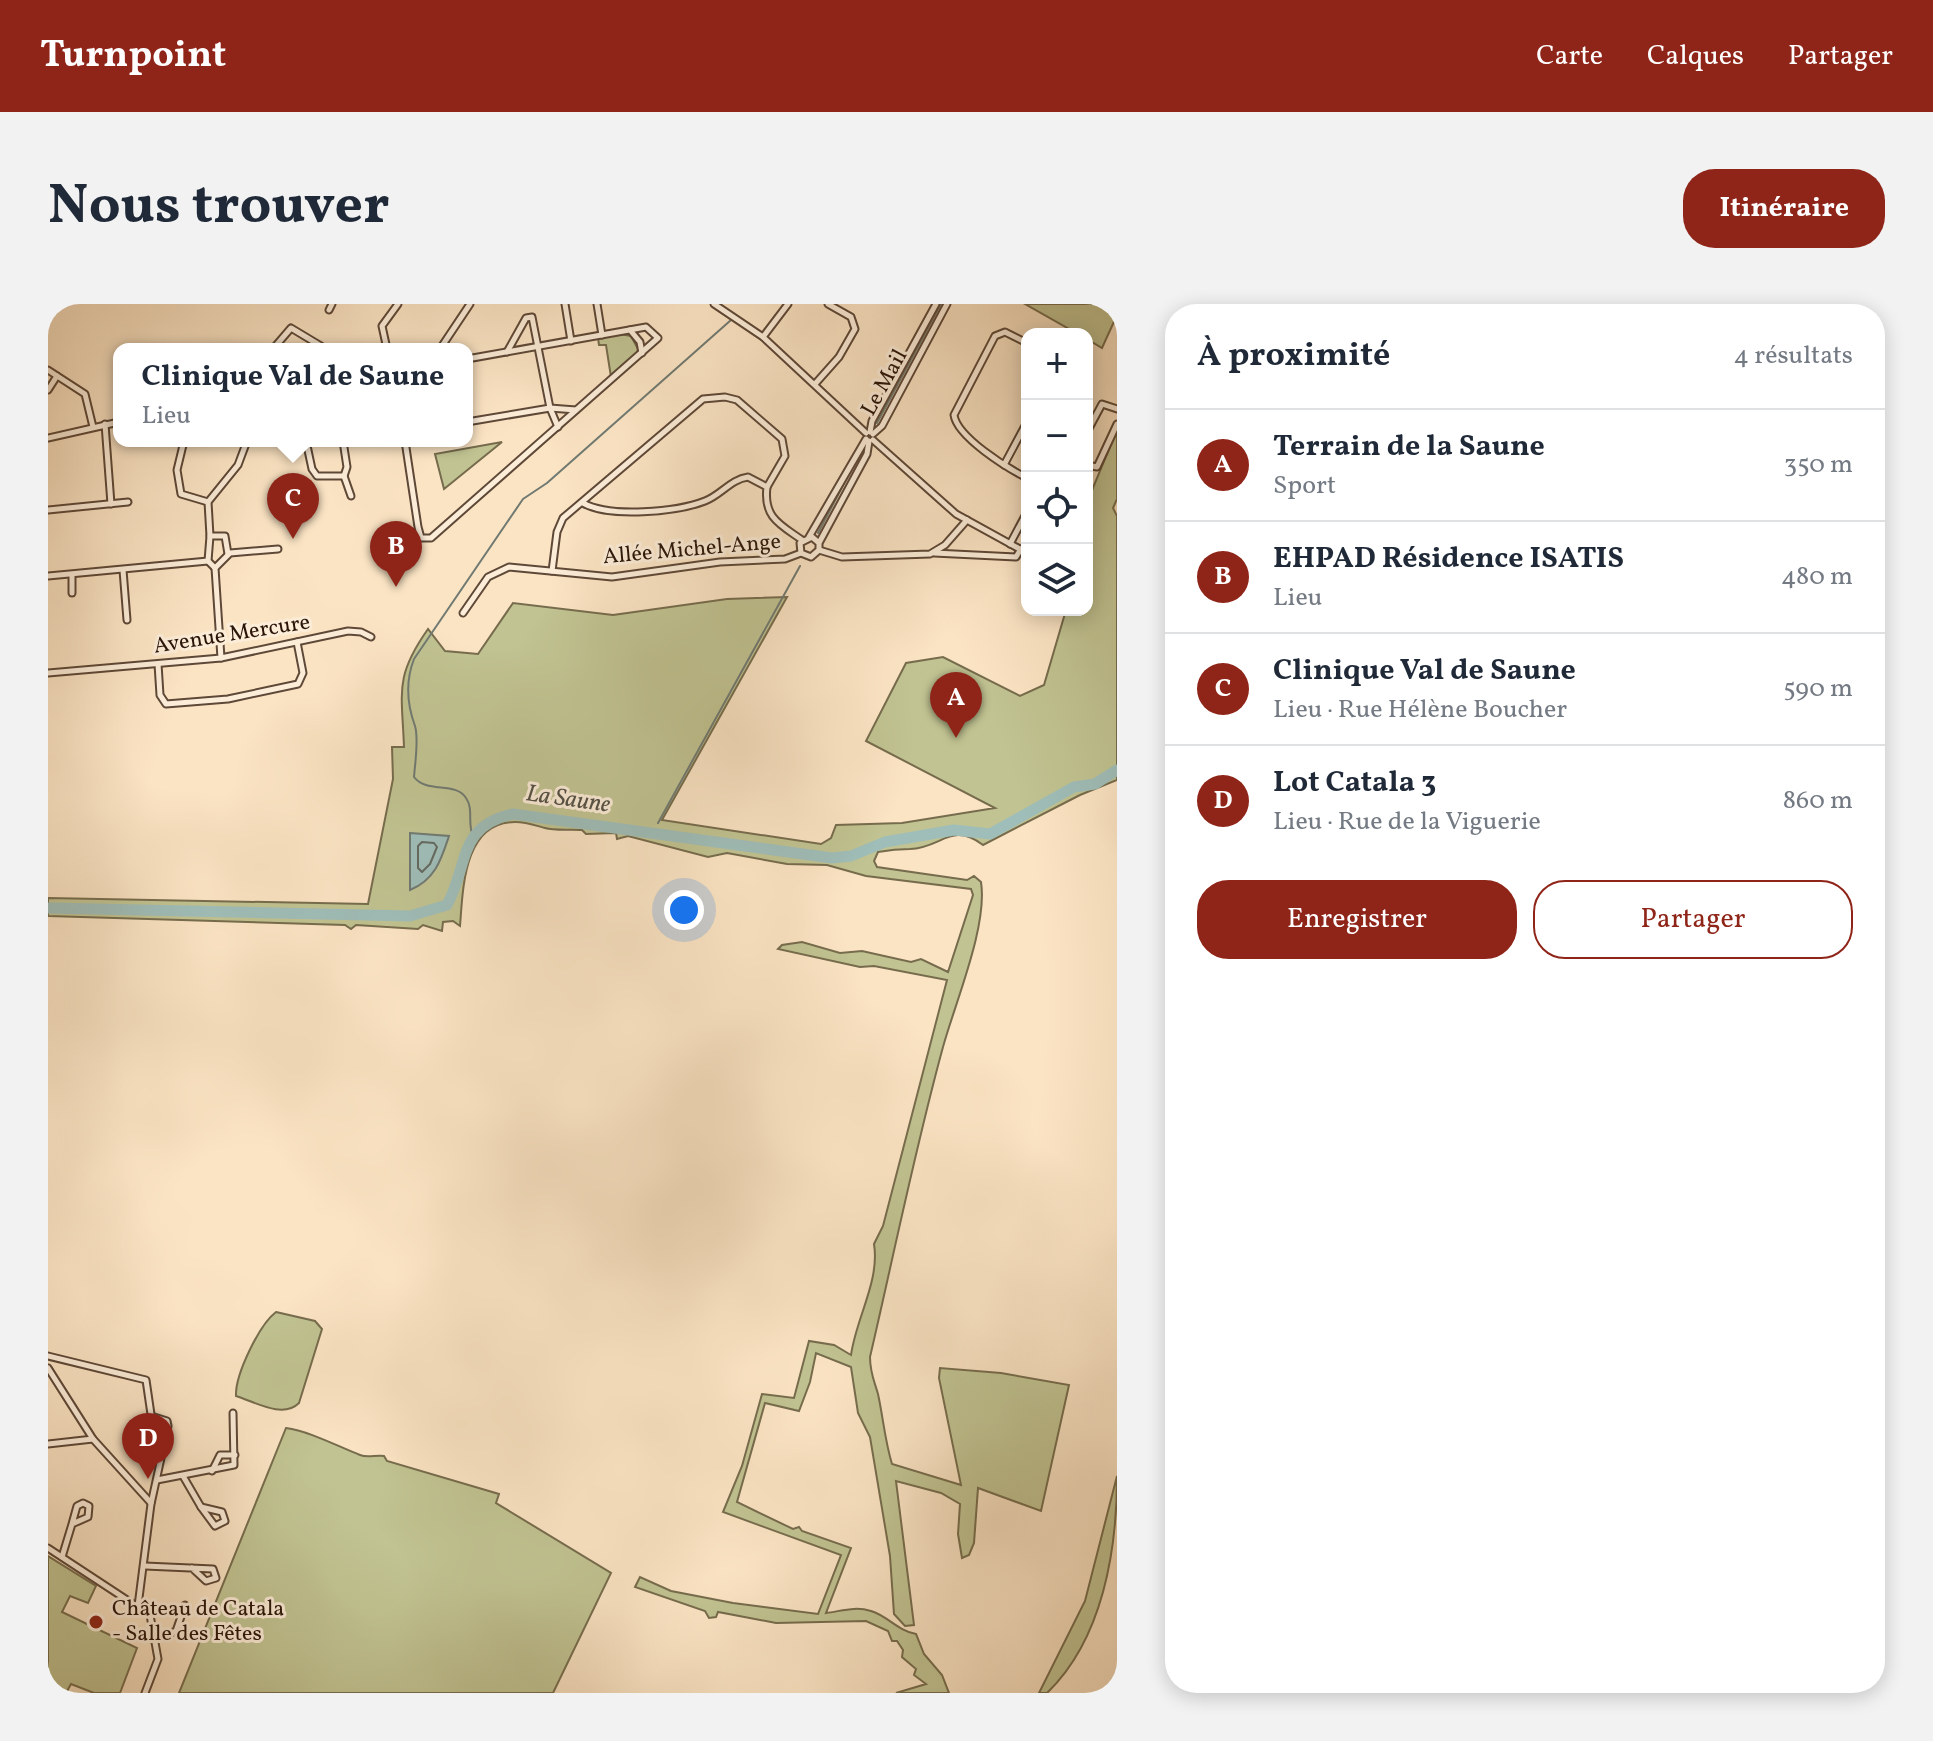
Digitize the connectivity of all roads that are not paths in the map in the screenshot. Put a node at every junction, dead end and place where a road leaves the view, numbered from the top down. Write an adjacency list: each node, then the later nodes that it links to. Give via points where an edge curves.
1 (398, 304): 17 (street, via 382,326)
2 (470, 304): 18 (street)
3 (565, 304): 14 (street)
4 (597, 304): 11 (street)
5 (714, 304): 12 (street)
6 (788, 304): 12 (street)
7 (828, 304): 25 (street, via 851,317 855,329)
8 (936, 304): 31 (street, Le Mail)
9 (947, 304): 40 (street, Le Mail, via 882,426)
10 (630, 330): 11 (street); 21 (street); 21 (street, via 646,327 658,338)
11 (602, 335): 14 (street)
12 (763, 337): 25 (street)
13 (1021, 340): 49 (street, via 1005,332 995,336 954,412 957,425)
14 (571, 341): 19 (street)
15 (277, 343): 16 (street, via 293,328)
16 (317, 343)
17 (386, 343)
18 (444, 343)
19 (540, 346): 20 (street); 20 (street, via 535,320 529,317); 27 (street)
20 (507, 352): 22 (street)
21 (642, 354): 29 (street)
22 (473, 358)
23 (48, 370): 24 (street)
24 (57, 376): 26 (street); 37 (street, via 85,394)
25 (815, 384): 35 (street)
26 (48, 390)
27 (550, 408): 29 (street); 30 (street); 38 (street)
28 (1117, 409): 32 (street, via 1102,404)
29 (576, 410): 38 (street)
30 (473, 421)
31 (872, 421): 35 (street, Le Mail); 40 (street, Le Mail)
32 (1093, 421)
33 (113, 423): 34 (street)
34 (105, 424): 37 (street); 58 (street)
35 (856, 424): 40 (street)
36 (1117, 424): 50 (street)
37 (93, 427): 41 (street)
38 (558, 427): 46 (street, via 425,539 418,527)
39 (1021, 433): 49 (street)
40 (869, 437): 47 (street); 48 (street, Le Mail); 63 (street, Le Mail)
41 (48, 438)
42 (183, 447): 56 (street, via 177,470 181,494)
43 (245, 447): 56 (street, via 238,465)
44 (307, 447): 52 (street, via 317,476)
45 (344, 447): 52 (street)
46 (406, 447)
47 (883, 449): 48 (street, Le Mail); 60 (street)
48 (867, 454): 64 (street, Le Mail)
49 (1004, 465): 51 (street)
50 (1093, 466)
51 (1021, 475)
52 (344, 476): 54 (street)
53 (767, 487): 57 (street, via 744,478 700,503 642,511 600,510); 57 (street, via 785,456 784,442 741,402 722,397 700,401); 63 (street, via 770,516)
54 (351, 496)
55 (128, 502): 58 (street)
56 (208, 502): 62 (street)
57 (583, 503): 76 (street, via 558,526)
58 (111, 504): 59 (street)
59 (48, 510)
60 (967, 520): 65 (street); 70 (street)
61 (1021, 523): 65 (street)
62 (210, 536): 72 (street, via 225,536); 73 (street)
63 (806, 539): 64 (street); 69 (street)
64 (819, 543): 67 (street)
65 (1010, 544): 68 (street)
66 (278, 549): 72 (street)
67 (819, 550): 69 (street, Allée Michel-Ange, via 811,557); 70 (street, Allée Michel-Ange, via 842,557)
68 (1021, 550)
69 (801, 553): 76 (street, Allée Michel-Ange, via 612,577)
70 (933, 553): 71 (street, Allée Michel-Ange)
71 (1021, 553)
72 (228, 554): 74 (street)
73 (208, 561): 74 (street); 75 (street)
74 (215, 568): 84 (street)
75 (123, 570): 78 (street); 81 (street)
76 (552, 571): 80 (street, Allée Michel-Ange, via 509,567 494,572)
77 (48, 576): 78 (street)
78 (72, 576): 79 (street)
79 (72, 593)
80 (463, 613)
81 (127, 620)
82 (371, 637): 83 (street, Avenue Mercure, via 355,631)
83 (297, 642): 84 (street, Avenue Mercure); 85 (street, via 303,673 298,684 228,699 166,704 160,695)
84 (221, 658): 85 (street, Avenue Mercure)
85 (158, 664): 86 (street, Avenue Mercure)
86 (48, 673)
87 (48, 1356): 90 (street, via 142,1377 149,1383)
88 (48, 1368): 91 (street)
89 (233, 1413): 94 (street)
90 (151, 1416): 93 (street); 93 (street, via 167,1421)
91 (93, 1439): 92 (street); 98 (street)
92 (48, 1444)
93 (162, 1450): 97 (street)
94 (235, 1455): 95 (street, via 234,1465); 95 (street, via 220,1455)
95 (212, 1471): 96 (street)
96 (183, 1476): 97 (street); 99 (street)
97 (157, 1480): 98 (street)
98 (151, 1504): 103 (street)
99 (201, 1507): 99 (street, via 210,1524 225,1521 222,1512)
100 (72, 1524): 102 (street)
101 (48, 1548): 102 (street)
102 (62, 1557): 106 (street)
103 (145, 1566): 104 (street); 106 (street)
104 (192, 1568)
105 (185, 1605): 107 (street, via 176,1631)
106 (138, 1606): 107 (street, via 152,1619)
107 (156, 1639): 108 (street, via 158,1659)
108 (145, 1693)

